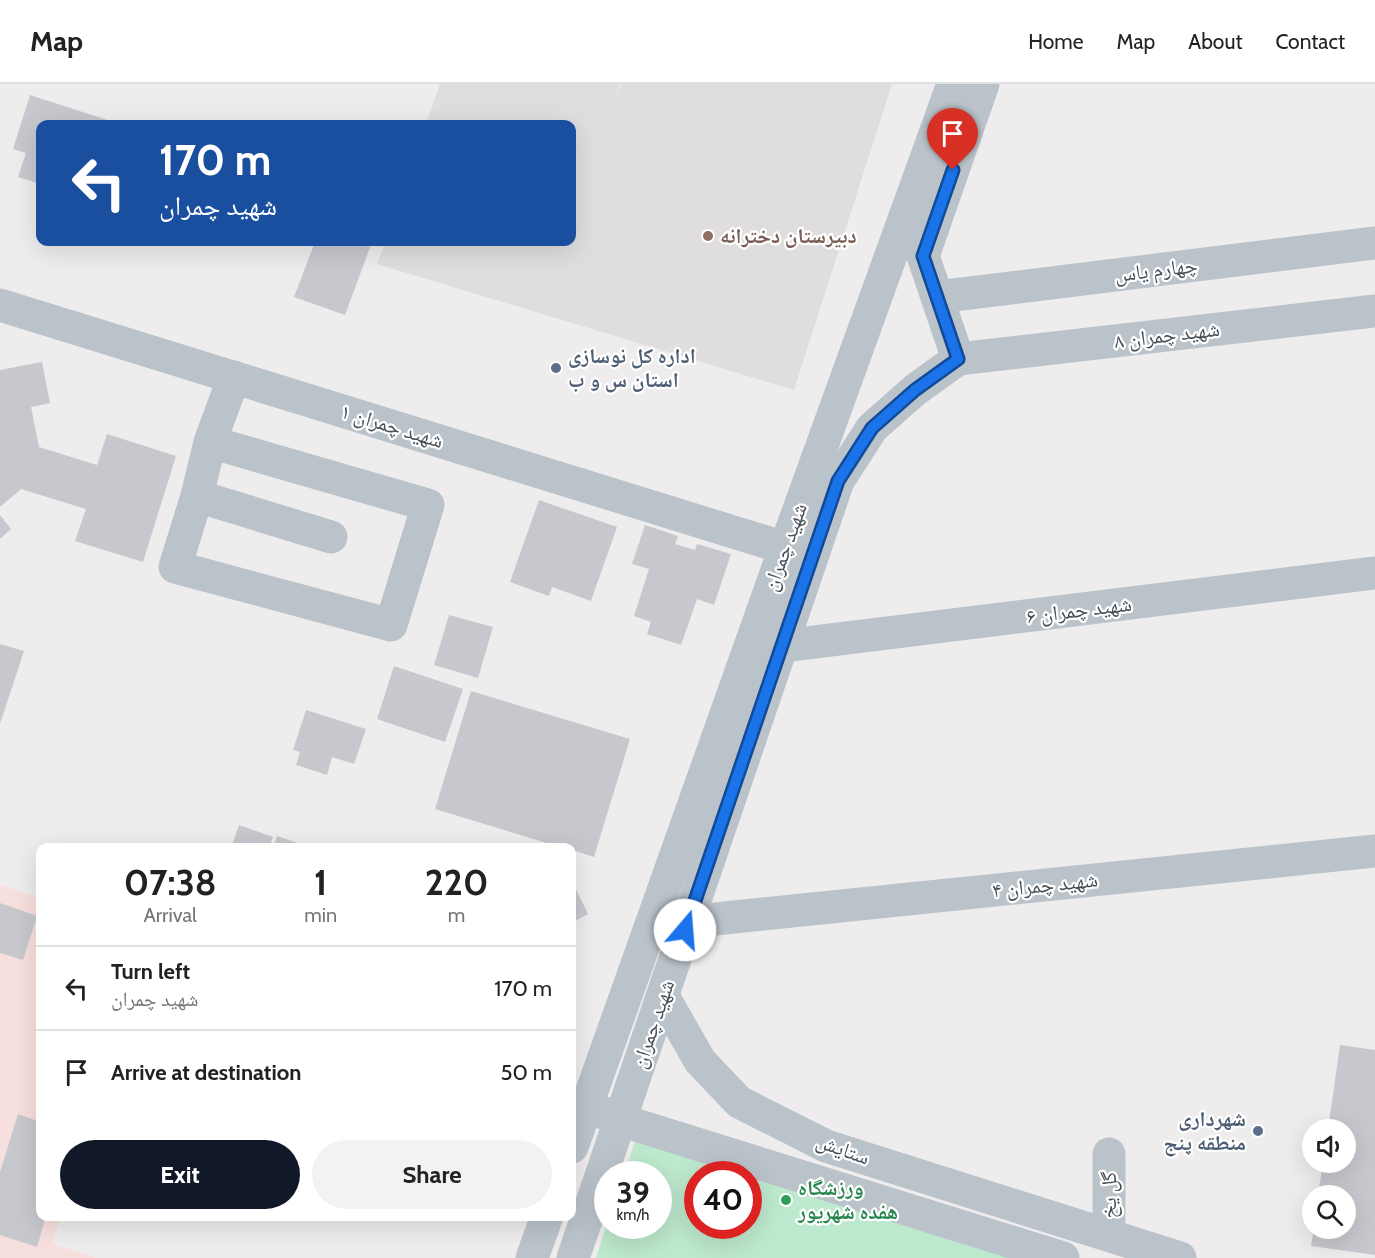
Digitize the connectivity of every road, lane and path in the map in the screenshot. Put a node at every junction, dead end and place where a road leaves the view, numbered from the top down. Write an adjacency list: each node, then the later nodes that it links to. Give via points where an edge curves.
1 (953, 84): 12 (street, شهید چمران)
2 (983, 84): 4 (street, via 923,256)
3 (1375, 243): 4 (street, چهارم یاس)
4 (937, 297): 7 (street)
5 (0, 305): 8 (street, شهید چمران ۱)
6 (1375, 311): 7 (street, شهید چمران ۸)
7 (958, 359): 14 (street, شهید چمران, via 872,428 838,481)
8 (234, 377): 9 (street); 12 (street, شهید چمران ۱)
9 (210, 442): 10 (street); 10 (street, via 428,505 391,626 175,567)
10 (197, 496): 11 (street)
11 (331, 537)
12 (785, 548): 18 (street, شهید چمران)
13 (1375, 573): 14 (street, شهید چمران ۶)
14 (782, 646): 17 (street, شهید چمران)
15 (1375, 851): 16 (street, شهید چمران ۴)
16 (715, 919)
17 (663, 996): 19 (street, شهید چمران); 23 (street, ستایش, via 700,1061 739,1102 826,1146)
18 (586, 1105): 19 (street); 20 (street, شهید چمران)
19 (620, 1120): 25 (street, شهید چمران); 26 (street)
20 (576, 1135)
21 (1109, 1154): 23 (street, گل یخ)
22 (545, 1221): 24 (street)
23 (1109, 1236): 27 (street, ستایش)
24 (532, 1258)
25 (573, 1258)
26 (1063, 1258)
27 (1180, 1258)

